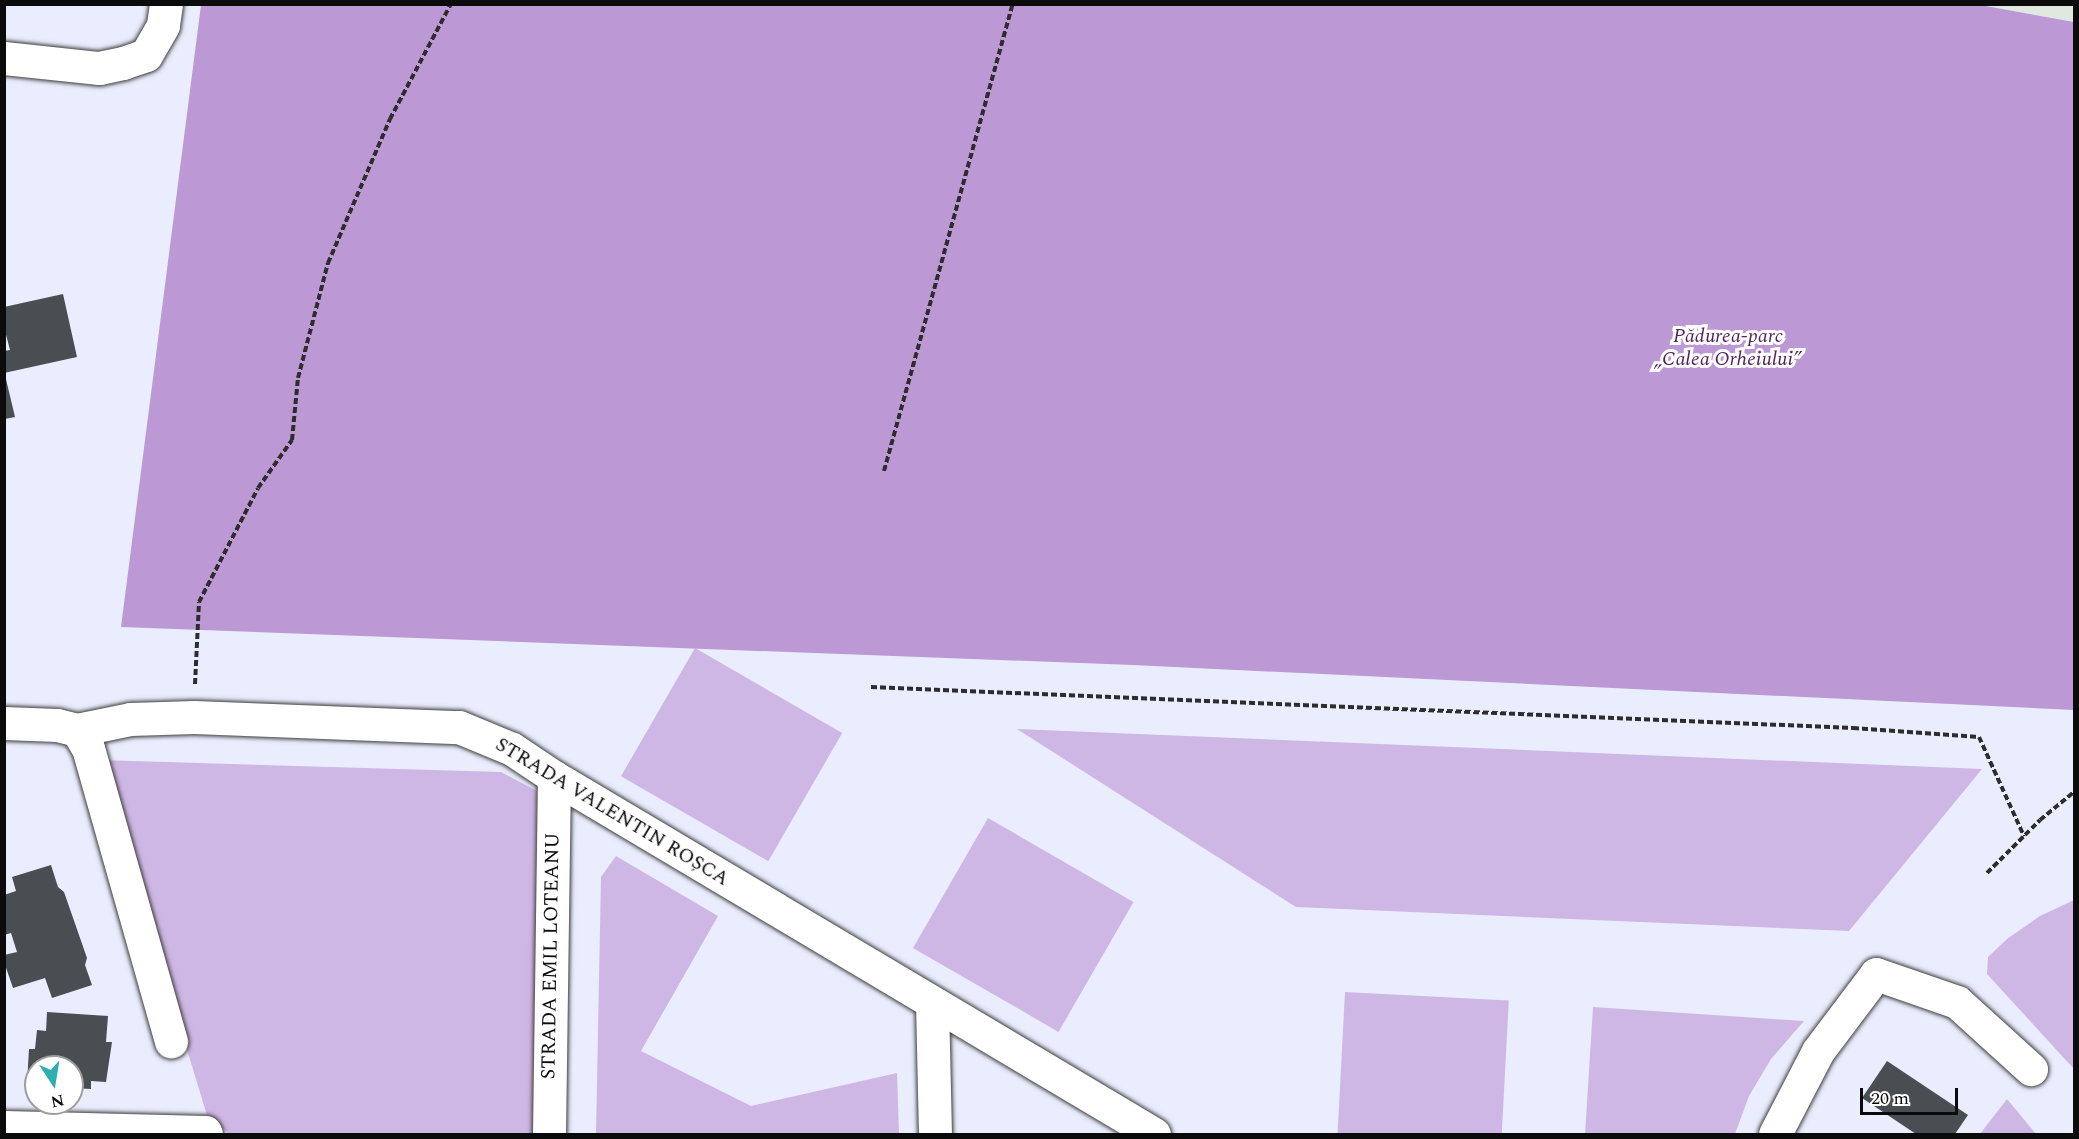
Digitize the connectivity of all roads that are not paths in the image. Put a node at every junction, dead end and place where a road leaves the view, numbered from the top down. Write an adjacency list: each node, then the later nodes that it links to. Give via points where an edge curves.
1 (166, 4): 2 (street, via 163,25 146,55 123,63 99,68)
2 (4, 58)
3 (4, 723): 4 (street, STRADA VALENTIN ROȘCA, via 57,725)
4 (77, 730): 5 (street, STRADA VALENTIN ROȘCA, via 130,719 194,717 459,727 512,748); 7 (street, via 88,748)
5 (554, 777): 6 (street, STRADA VALENTIN ROȘCA); 11 (street, STRADA EMIL LOTEANU)
6 (932, 1003): 12 (street); 13 (street, STRADA VALENTIN ROȘCA)
7 (171, 1042)
8 (2031, 1069): 14 (street, via 1957,1002 1876,974 1818,1051)
9 (4, 1127): 10 (street)
10 (205, 1133)
11 (549, 1134)
12 (934, 1134)
13 (1154, 1134)
14 (1775, 1134)

